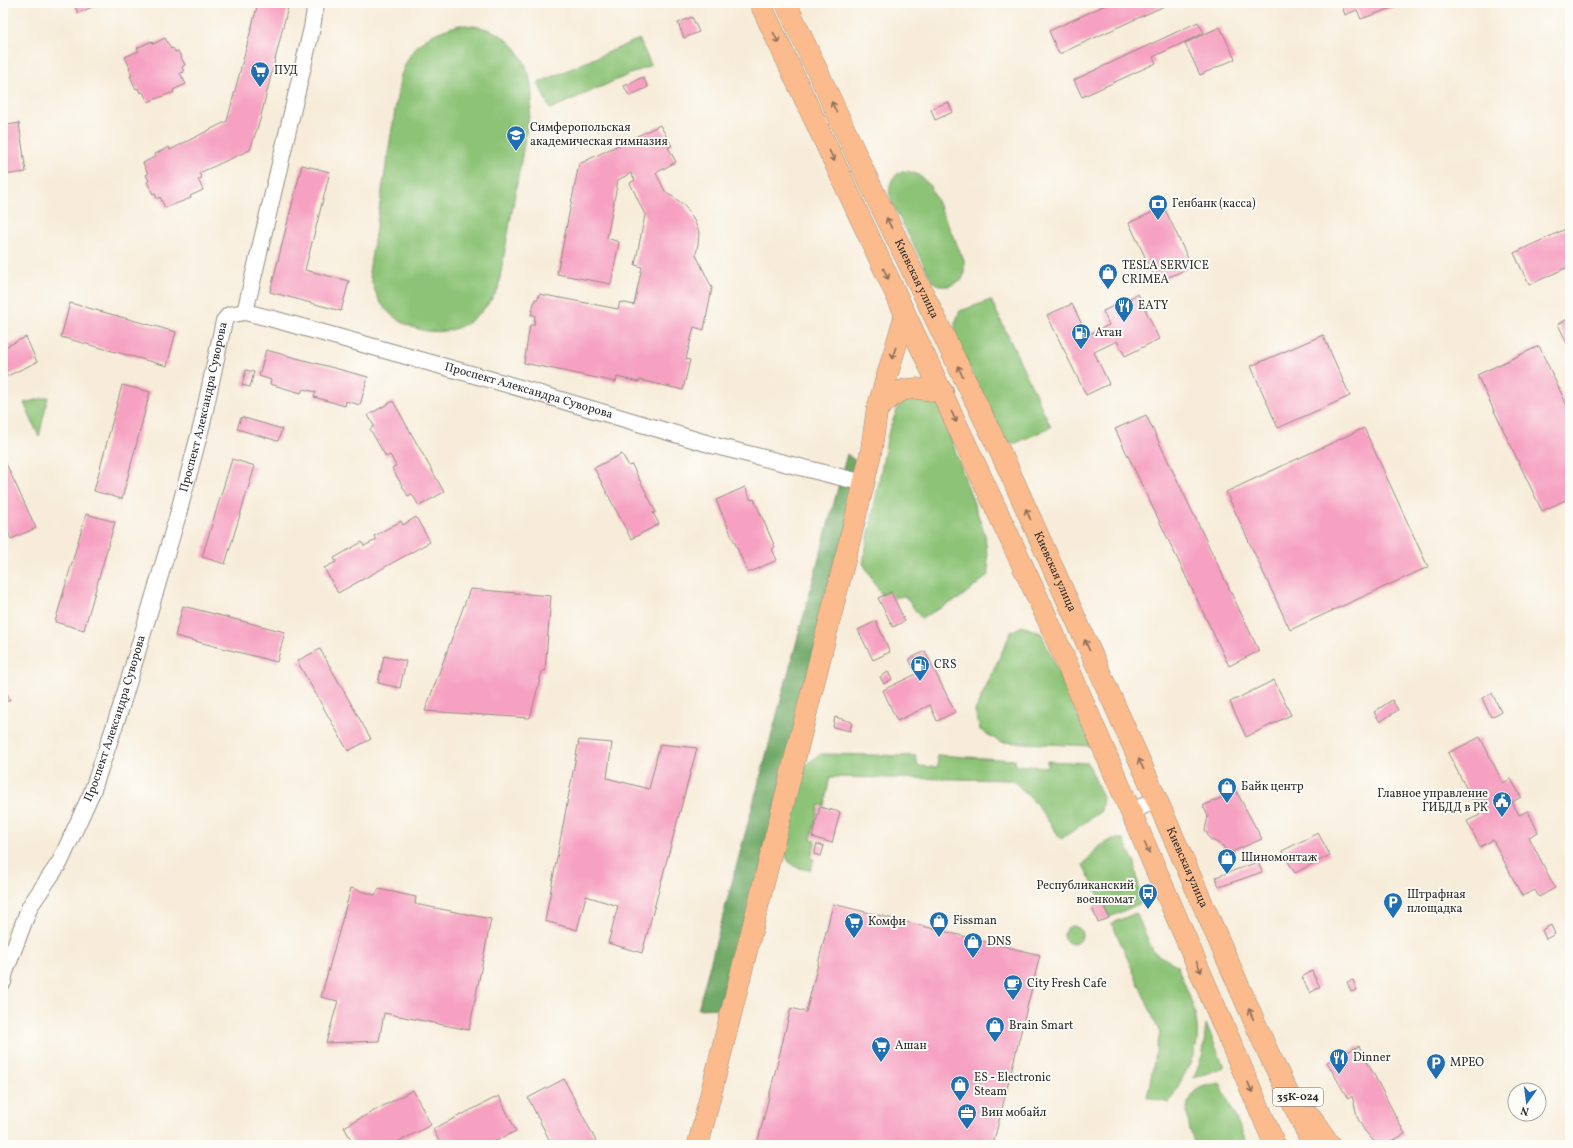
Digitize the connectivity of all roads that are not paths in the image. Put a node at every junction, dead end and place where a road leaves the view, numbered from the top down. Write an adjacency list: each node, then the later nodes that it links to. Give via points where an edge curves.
1 (316, 3): 4 (street)
2 (760, 3): 5 (main road, Киевская улица, one-way to 5)
3 (786, 3): 9 (main road, Киевская улица, one-way to 3, via 1007,466 868,180)
4 (245, 312): 8 (street, Проспект Александра Суворова, via 503,383 716,446); 11 (street, Проспект Александра Суворова, via 228,315 224,321 202,424 177,518 121,707 92,792 60,862 30,906)
5 (905, 315): 6 (main road, Киевская улица); 7 (main road, one-way to 7)
6 (943, 392): 7 (main road, via 903,389 891,395); 10 (main road, Киевская улица, one-way to 10, via 1048,618)
7 (877, 410): 8 (main road)
8 (864, 483): 13 (main road)
9 (1157, 799): 10 (street); 12 (main road, Киевская улица, one-way to 9)
10 (1131, 812): 14 (main road, Киевская улица, one-way to 14)
11 (3, 982)
12 (1267, 1050): 15 (main road, Киевская улица); 16 (main road, 35К-024)
13 (698, 1145)
14 (1275, 1145)
15 (1313, 1145)
16 (1330, 1145)

